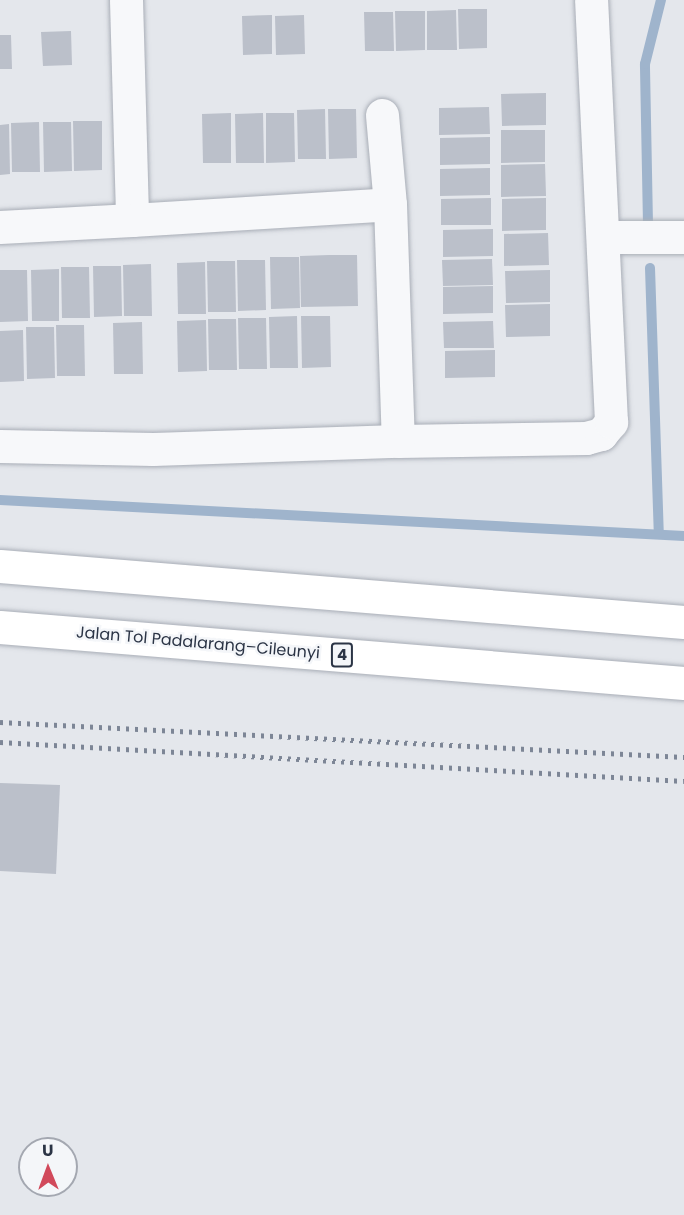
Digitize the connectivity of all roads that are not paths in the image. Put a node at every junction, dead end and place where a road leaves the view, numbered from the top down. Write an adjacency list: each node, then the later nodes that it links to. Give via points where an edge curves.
1 (126, 0): 5 (street)
2 (591, 0): 7 (street)
3 (382, 115): 4 (street)
4 (390, 204): 5 (street); 9 (street)
5 (132, 220): 6 (street)
6 (0, 226)
7 (605, 237): 8 (street); 9 (street, via 611,422 608,429 586,438)
8 (684, 237)
9 (398, 441): 10 (street, via 153,449)
10 (0, 446)
11 (0, 566): 12 (highway)
12 (684, 622)
13 (0, 627): 14 (highway, Jalan Tol Padalarang–Cileunyi / 4)
14 (684, 683)

